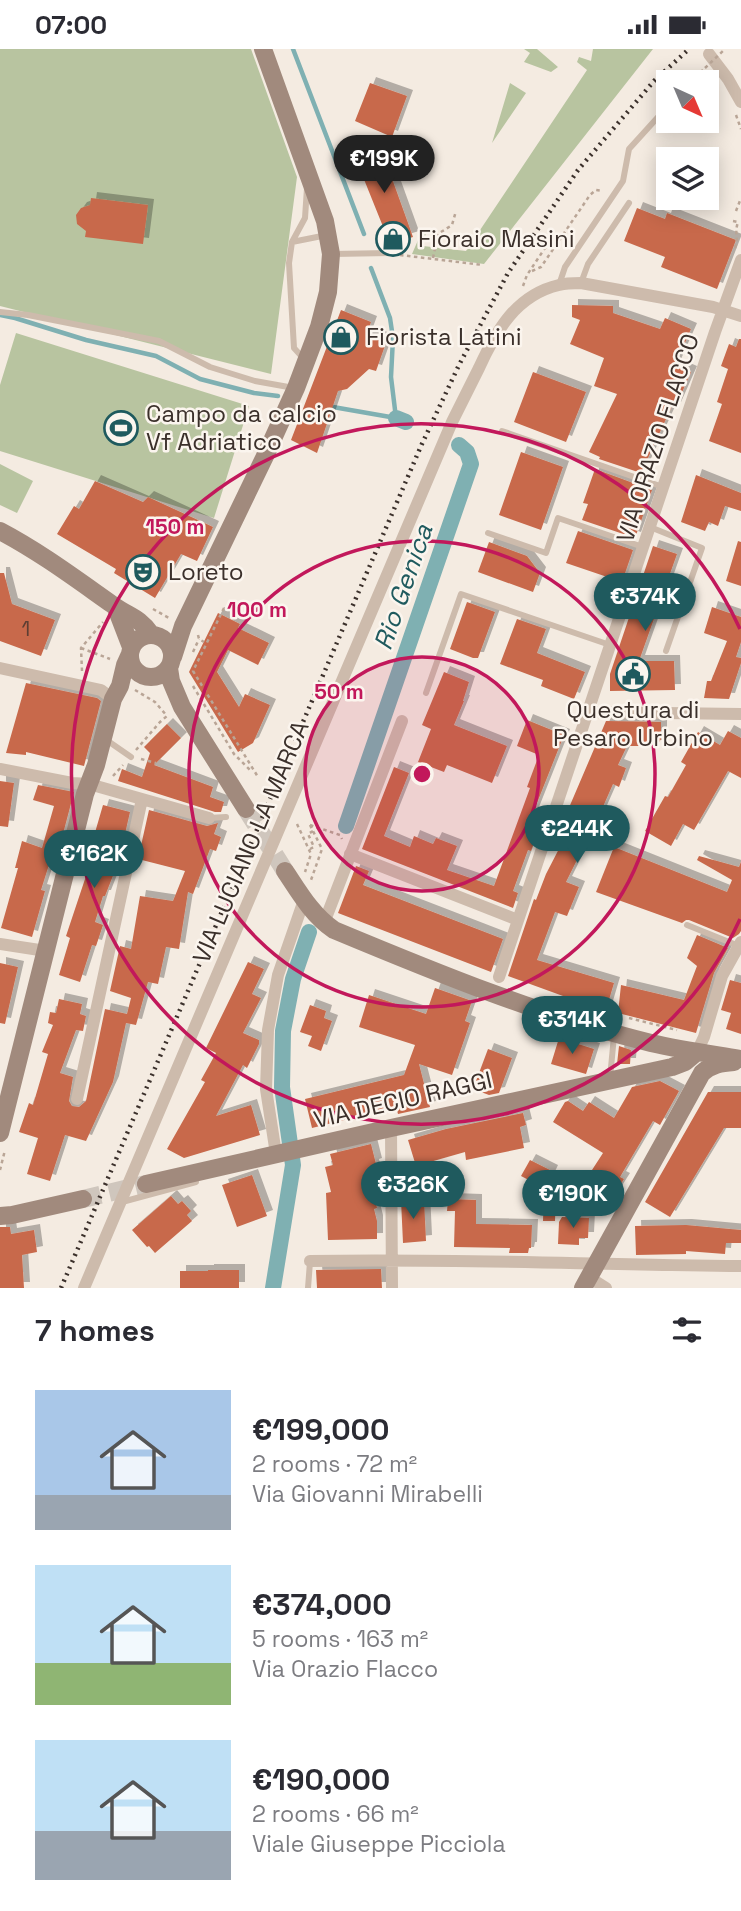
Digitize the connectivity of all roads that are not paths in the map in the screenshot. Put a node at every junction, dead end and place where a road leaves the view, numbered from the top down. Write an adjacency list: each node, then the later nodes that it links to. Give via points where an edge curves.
1 (263, 49): 5 (street)
2 (709, 54): 3 (street)
3 (741, 101)
4 (656, 119): 13 (lane, via 629,149 623,181 565,267)
5 (307, 168): 7 (street); 8 (lane, via 305,218)
6 (629, 203): 12 (lane, via 588,264)
7 (329, 235): 8 (lane); 10 (street)
8 (292, 242): 17 (lane, via 294,348)
9 (390, 253): 10 (lane)
10 (331, 254): 17 (street, via 328,292)
11 (741, 260): 14 (street, VIA ORAZIO FLACCO)
12 (581, 283): 13 (street, VIA LUCIANO LA MARCA); 14 (street, VIA LUCIANO LA MARCA)
13 (559, 285): 71 (street, VIA LUCIANO LA MARCA, via 517,306 503,323 452,422)
14 (723, 310): 16 (street, VIA LUCIANO LA MARCA); 20 (street, VIA ORAZIO FLACCO)
15 (0, 312): 18 (lane, via 159,341 210,367)
16 (741, 316)
17 (307, 361): 18 (street)
18 (296, 388): 26 (street)
19 (502, 431): 20 (lane)
20 (663, 487): 21 (street, VIA ORAZIO FLACCO)
21 (650, 527): 24 (street, VIA ORAZIO FLACCO); 29 (lane, via 702,548)
22 (0, 531): 25 (street, via 81,581)
23 (488, 534): 24 (lane, via 546,553 558,518)
24 (643, 547): 28 (street, VIA ORAZIO FLACCO)
25 (111, 617): 27 (street, via 140,621); 30 (street)
26 (183, 626): 27 (street); 31 (street)
27 (153, 634): 30 (street); 31 (street, via 168,642)
28 (610, 645): 33 (lane, via 461,594); 35 (street, VIA ORAZIO FLACCO)
29 (666, 650)
30 (124, 651): 31 (street, via 144,676 157,676); 34 (street, via 120,686)
31 (177, 662): 43 (street, via 171,681 181,707)
32 (0, 668): 34 (street, via 101,690)
33 (426, 693)
34 (113, 699): 38 (street)
35 (588, 712): 36 (street); 49 (street, VIA ORAZIO FLACCO)
36 (740, 713)
37 (402, 721): 46 (street)
38 (103, 737): 39 (lane); 41 (street)
39 (131, 757)
40 (0, 769): 41 (street)
41 (89, 784): 42 (street); 54 (street)
42 (142, 799): 45 (street); 63 (street)
43 (246, 809)
44 (226, 817): 45 (lane)
45 (209, 818)
46 (350, 854): 49 (street); 50 (street)
47 (285, 871): 48 (street)
48 (307, 892): 50 (street); 67 (street, via 278,975 268,1030 266,1089)
49 (518, 920): 55 (street, VIA ORAZIO FLACCO)
50 (324, 923): 56 (street, via 489,992)
51 (687, 925): 53 (lane)
52 (0, 944): 54 (street)
53 (740, 944): 57 (street, via 722,976)
54 (46, 951): 64 (street)
55 (499, 977)
56 (618, 1024): 57 (street, via 652,1043); 62 (lane)
57 (697, 1052): 58 (street); 59 (street)
58 (741, 1061): 60 (street, via 719,1063)
59 (672, 1067): 60 (street); 62 (street, VIA DECIO RAGGI)
60 (702, 1073): 61 (street); 76 (street)
61 (741, 1074)
62 (610, 1080): 65 (street, VIA DECIO RAGGI)
63 (76, 1099)
64 (3, 1109): 66 (street)
65 (391, 1128): 67 (street, VIA DECIO RAGGI); 73 (street)
66 (0, 1133)
67 (275, 1155): 69 (street, VIA DECIO RAGGI)
68 (196, 1182): 71 (lane)
69 (146, 1184)
70 (83, 1199): 72 (street)
71 (120, 1202): 77 (street, VIA LUCIANO LA MARCA)
72 (0, 1216)
73 (392, 1259): 74 (street); 76 (street); 79 (street)
74 (310, 1261): 78 (lane)
75 (741, 1266): 76 (street)
76 (589, 1277): 80 (street)
77 (83, 1288)
78 (308, 1288)
79 (392, 1288)
80 (606, 1288)

